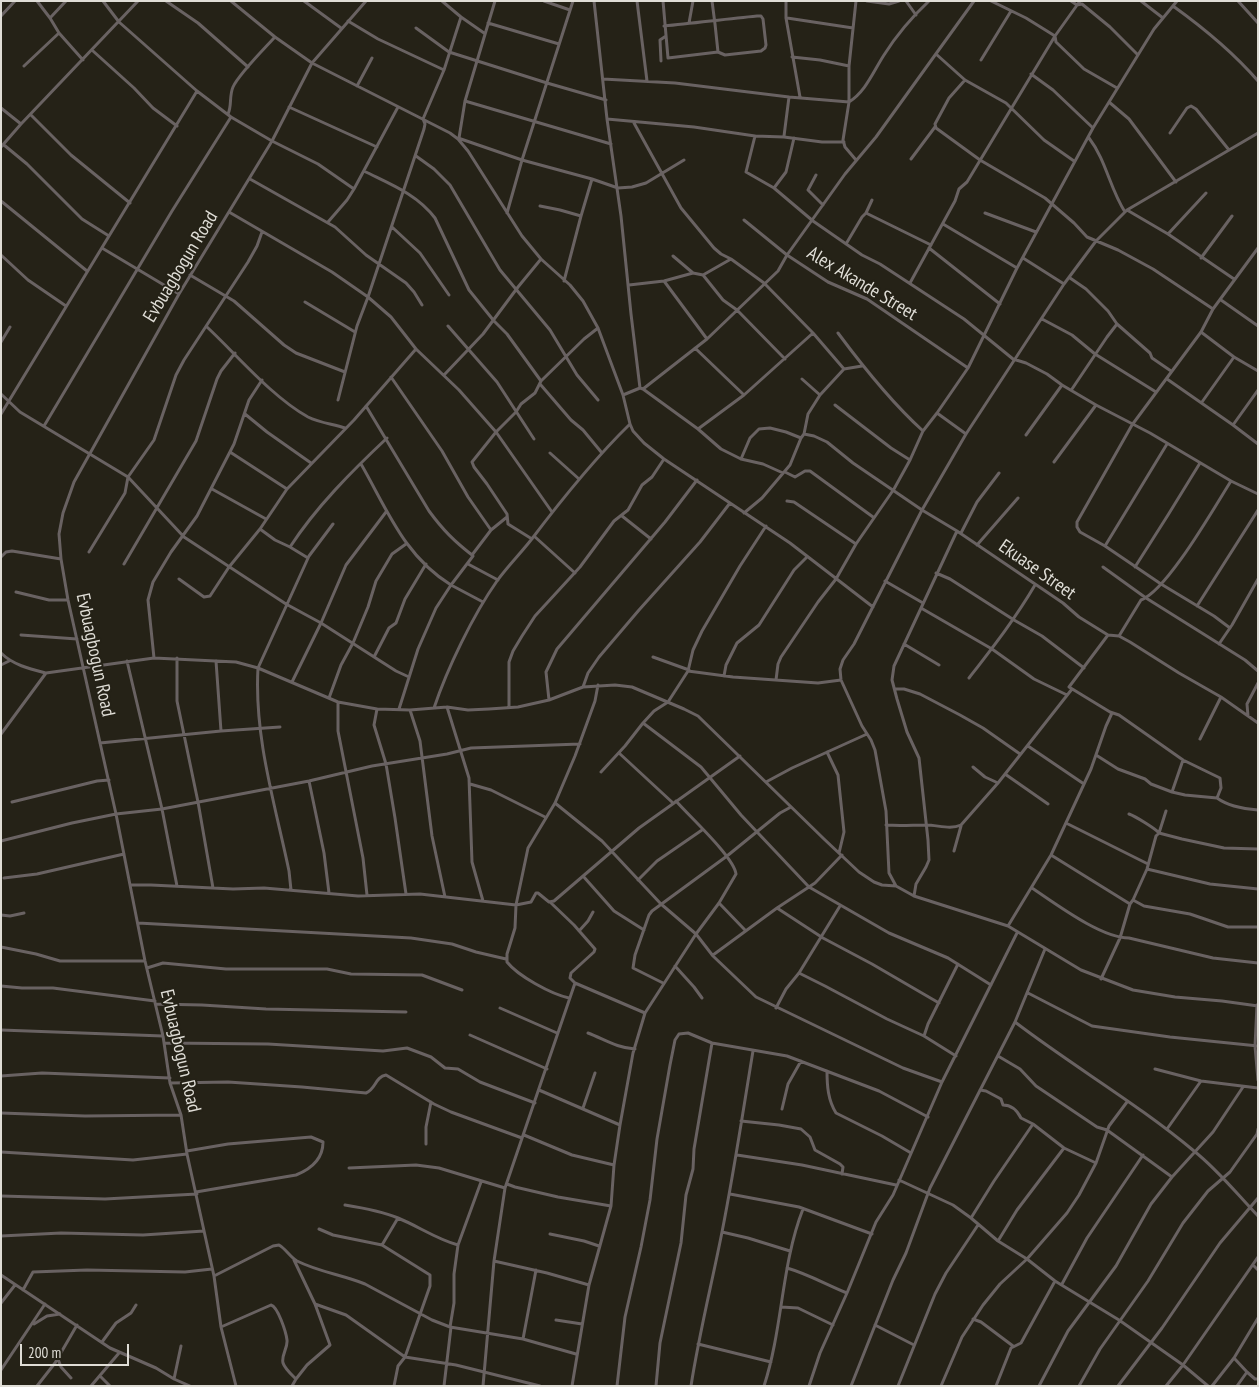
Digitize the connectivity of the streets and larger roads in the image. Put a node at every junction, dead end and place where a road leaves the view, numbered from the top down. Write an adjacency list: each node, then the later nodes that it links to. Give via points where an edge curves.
1 (15, 1): 36 (street)
2 (37, 1): 38 (street)
3 (66, 1): 38 (street)
4 (103, 1): 43 (street)
5 (138, 1): 43 (street)
6 (166, 1): 71 (street, via 198,23)
7 (231, 1): 55 (street)
8 (304, 1): 48 (street)
9 (366, 1): 41 (street, Evbuagbogun Road)
10 (442, 1): 37 (street)
11 (495, 1): 44 (street)
12 (544, 1): 33 (street)
13 (574, 1): 33 (street)
14 (594, 1): 74 (street)
15 (637, 1): 76 (street)
16 (663, 1): 47 (street)
17 (693, 1): 45 (street)
18 (712, 1): 42 (street)
19 (786, 1): 39 (street)
20 (856, 1): 50 (street)
21 (868, 1): 22 (street, via 889,4)
22 (899, 1)
23 (905, 1): 35 (street)
24 (929, 1): 35 (street)
25 (974, 1): 60 (street)
26 (991, 1): 34 (street)
27 (1072, 1): 31 (street)
28 (1141, 1): 40 (street)
29 (1177, 1): 32 (street)
30 (1238, 1): 46 (street)
31 (1078, 3): 54 (street); 61 (street, via 1110,26)
32 (1173, 6): 40 (street); 77 (street, via 1209,32)
33 (570, 10): 56 (street)
34 (1011, 11): 54 (street); 66 (street)
35 (916, 15): 86 (street, via 894,41 863,88)
36 (1, 16)
37 (461, 17): 52 (street); 58 (street)
38 (50, 18): 51 (street)
39 (786, 18): 50 (street); 62 (street)
40 (1163, 18): 61 (street)
41 (348, 21): 48 (street, Evbuagbogun Road); 72 (street)
42 (714, 21): 45 (street); 59 (street); 59 (street, via 761,16 763,19 766,45 761,51 725,55)
43 (119, 22): 57 (street); 81 (street)
44 (488, 23): 52 (street); 56 (street)
45 (689, 23): 47 (street)
46 (1258, 23)
47 (664, 26): 53 (street)
48 (341, 28): 68 (street, Evbuagbogun Road)
49 (416, 28): 58 (street)
50 (853, 28): 70 (street)
51 (59, 33): 64 (street); 69 (street)
52 (484, 33): 65 (street)
53 (666, 36): 59 (street, via 667,54 671,59); 67 (street, via 660,40)
54 (1055, 36): 73 (street); 80 (street, via 1059,45 1084,69)
55 (275, 37): 68 (street); 71 (street)
56 (559, 44): 78 (street)
57 (93, 51): 64 (street); 100 (street, via 152,108)
58 (449, 52): 65 (street); 72 (street)
59 (718, 52)
60 (936, 54): 75 (street); 120 (street)
61 (1138, 55): 80 (street)
62 (792, 57): 70 (street); 83 (street)
63 (372, 58): 79 (street)
64 (83, 60): 93 (street)
65 (476, 60): 78 (street); 84 (street)
66 (981, 60)
67 (661, 61)
68 (312, 63): 79 (street); 89 (street, Evbuagbogun Road)
69 (24, 66)
70 (849, 66): 86 (street)
71 (248, 67): 92 (street, via 233,87)
72 (444, 70): 95 (street)
73 (1031, 74): 88 (street); 102 (street)
74 (603, 79): 76 (street); 85 (street)
75 (965, 80): 88 (street); 101 (street, via 949,98)
76 (647, 81): 82 (street)
77 (1258, 81)
78 (547, 83): 85 (street); 97 (street)
79 (357, 86): 90 (street)
80 (1118, 88): 87 (street)
81 (197, 91): 92 (street); 100 (street)
82 (789, 97): 83 (street); 106 (street)
83 (800, 97): 86 (street)
84 (465, 100): 97 (street); 107 (street)
85 (606, 100): 96 (street)
86 (849, 102): 111 (street)
87 (1109, 102): 102 (street); 128 (street, via 1129,119)
88 (1011, 106): 121 (street); 122 (street, via 1044,140)
89 (288, 107): 110 (street, Evbuagbogun Road); 114 (street)
90 (398, 107): 95 (street); 114 (street)
91 (1, 108): 99 (street)
92 (228, 114): 94 (street)
93 (30, 115): 99 (street); 136 (street, via 71,155)
94 (231, 117): 110 (street); 171 (street)
95 (423, 119): 107 (street); 116 (street, via 425,124)
96 (607, 119): 98 (street); 112 (street)
97 (534, 122): 112 (street); 118 (street)
98 (634, 123): 105 (street); 124 (street)
99 (21, 124): 113 (street)
100 (177, 126): 136 (street)
101 (935, 127): 117 (street); 121 (street)
102 (1093, 128): 109 (street)
103 (1170, 133): 115 (street, via 1191,106)
104 (1258, 133): 115 (street)
105 (755, 136): 106 (street); 130 (street, via 746,172)
106 (784, 137): 108 (street)
107 (458, 138): 118 (street); 144 (street)
108 (794, 138): 111 (street); 130 (street, via 786,172)
109 (1089, 138): 122 (street); 140 (street)
110 (272, 141): 126 (street, Evbuagbogun Road); 131 (street, via 318,164)
111 (844, 142): 120 (street)
112 (611, 144): 129 (street)
113 (2, 146): 155 (street, via 28,164 82,219)
114 (377, 146): 123 (street)
115 (1229, 150): 128 (street)
116 (416, 156): 132 (street); 184 (street, via 450,185 500,270)
117 (911, 159)
118 (522, 160): 127 (street); 144 (street)
119 (684, 160): 124 (street)
120 (856, 160): 138 (street)
121 (980, 160): 137 (street); 150 (street, via 959,189)
122 (1074, 161): 137 (street)
123 (364, 171): 131 (street); 132 (street)
124 (662, 173): 129 (street, via 646,183); 168 (street, via 682,208 714,248)
125 (816, 175): 138 (street, via 808,190)
126 (250, 179): 141 (street, Evbuagbogun Road); 149 (street)
127 (592, 179): 129 (street); 145 (street)
128 (1176, 182): 140 (street)
129 (618, 188): 183 (street)
130 (774, 188): 148 (street)
131 (354, 189): 149 (street)
132 (404, 191): 151 (street); 197 (street, via 434,218 469,290)
133 (1206, 193): 154 (street)
134 (872, 200): 142 (street)
135 (2, 202): 172 (street)
136 (130, 203): 155 (street)
137 (1052, 203): 153 (street); 156 (street, via 1087,237)
138 (823, 205): 148 (street)
139 (540, 206): 145 (street)
140 (1126, 211): 154 (street); 156 (street)
141 (229, 212): 152 (street); 174 (street, Evbuagbogun Road)
142 (866, 213): 157 (street); 158 (street)
143 (985, 213): 153 (street)
144 (506, 214): 167 (street)
145 (581, 216): 178 (street)
146 (1232, 216): 166 (street)
147 (744, 220): 162 (street, Alex Akande Street)
148 (812, 221): 157 (street); 162 (street)
149 (328, 222): 169 (street)
150 (943, 224): 158 (street); 170 (street)
151 (392, 227): 169 (street); 186 (street, via 420,253)
152 (262, 232): 187 (street, via 257,246); 188 (street)
153 (1036, 232): 165 (street)
154 (1168, 234): 166 (street)
155 (109, 236): 159 (street)
156 (1096, 241): 176 (street); 194 (street, via 1153,269)
157 (846, 244): 181 (street)
158 (930, 247): 181 (street); 191 (street)
159 (102, 248): 171 (street); 172 (street)
160 (1258, 248): 161 (street)
161 (1256, 254): 177 (street)
162 (787, 255): 180 (street, via 778,271); 221 (street, Alex Akande Street, via 828,282 867,299)
163 (1, 256): 193 (street, via 28,280)
164 (673, 256): 173 (street)
165 (1023, 258): 170 (street); 182 (street)
166 (1201, 258): 177 (street)
167 (542, 259): 178 (street); 184 (street)
168 (731, 259): 175 (street); 180 (street)
169 (379, 264): 188 (street); 192 (street, via 406,283)
170 (1017, 268): 191 (street)
171 (138, 270): 185 (street); 255 (street)
172 (87, 271): 193 (street)
173 (693, 273): 175 (street); 179 (street)
174 (190, 275): 185 (street, Evbuagbogun Road); 187 (street)
175 (703, 275): 195 (street, via 723,300)
176 (1070, 278): 182 (street); 198 (street, via 1086,289)
177 (1234, 279): 189 (street)
178 (564, 281): 203 (street, via 583,301)
179 (664, 281): 183 (street); 209 (street)
180 (764, 283): 195 (street); 206 (street)
181 (910, 283): 208 (street)
182 (1064, 284): 196 (street)
183 (628, 285): 233 (street)
184 (516, 290): 197 (street); 216 (street, via 550,330)
185 (179, 294): 271 (street, Evbuagbogun Road)
186 (449, 295)
187 (226, 296): 202 (street); 225 (street, via 296,353)
188 (368, 297): 204 (street); 212 (street, via 391,318)
189 (1221, 300): 194 (street); 200 (street)
190 (305, 302): 204 (street)
191 (1000, 304): 208 (street)
192 (422, 305)
193 (66, 306): 243 (street)
194 (1213, 309): 205 (street)
195 (737, 310): 209 (street); 218 (street)
196 (1042, 319): 215 (street, via 1072,335); 219 (street)
197 (494, 321): 213 (street); 231 (street, via 507,334)
198 (1117, 324): 215 (street); 223 (street, via 1152,358)
199 (448, 326): 213 (street)
200 (1258, 326)
201 (10, 327): 210 (street)
202 (207, 327): 214 (street); 281 (street, via 176,375 154,440)
203 (598, 328): 216 (street); 238 (street)
204 (355, 332): 225 (street)
205 (1201, 332): 217 (street); 223 (street)
206 (813, 333): 218 (street); 222 (street)
207 (838, 333): 220 (street)
208 (984, 335): 219 (street); 221 (street)
209 (707, 339): 211 (street)
210 (1, 342)
211 (695, 348): 233 (street); 239 (street)
212 (416, 349): 226 (street); 227 (street)
213 (468, 350): 226 (street); 248 (street, via 496,382)
214 (235, 353): 230 (street); 292 (street, via 221,370 196,441)
215 (1095, 354): 234 (street); 236 (street)
216 (566, 355): 231 (street); 242 (street, via 577,375)
217 (1234, 357): 224 (street); 244 (street)
218 (785, 359): 239 (street)
219 (1014, 359): 232 (street, via 1026,362); 261 (street)
220 (862, 366): 222 (street); 258 (street)
221 (968, 368): 249 (street)
222 (844, 369): 240 (street)
223 (1171, 371): 229 (street)
224 (1258, 371)
225 (345, 372): 241 (street)
226 (444, 375): 259 (street)
227 (391, 377): 247 (street); 305 (street)
228 (802, 379): 240 (street)
229 (1167, 379): 236 (street); 244 (street)
230 (262, 380): 251 (street, via 249,400); 256 (street, via 306,416)
231 (540, 383): 248 (street, via 535,393); 270 (street)
232 (1062, 385): 234 (street); 262 (street)
233 (642, 389): 238 (street); 257 (street)
234 (1072, 390): 246 (street)
235 (1258, 390): 253 (street)
236 (1156, 392): 254 (street)
237 (1, 394): 243 (street)
238 (623, 395): 252 (street)
239 (744, 395): 257 (street)
240 (820, 395): 260 (street, via 808,414)
241 (338, 400)
242 (598, 400)
243 (10, 402): 250 (street); 255 (street)
244 (1202, 402): 253 (street)
245 (835, 405): 274 (street)
246 (1096, 405): 254 (street); 275 (street)
247 (366, 406): 256 (street); 263 (street)
248 (516, 412): 259 (street); 265 (street)
249 (937, 413): 258 (street); 261 (street)
250 (1, 414)
251 (245, 414): 268 (street); 276 (street)
252 (630, 424): 270 (street); 272 (street, via 644,443)
253 (1233, 424): 267 (street)
254 (1132, 425): 266 (street); 313 (street, via 1078,522 1080,532)
255 (44, 426): 271 (street)
256 (345, 428): 276 (street)
257 (698, 429): 273 (street, via 721,449)
258 (922, 431): 274 (street)
259 (496, 432): 296 (street); 299 (street, via 472,464)
260 (804, 434): 264 (street); 287 (street, Ekuase Street, via 827,442)
261 (966, 434): 293 (street)
262 (1026, 435)
263 (387, 438): 278 (street); 316 (street, via 441,528)
264 (801, 438): 273 (street, via 770,428 759,429 750,438); 279 (street)
265 (534, 440)
266 (1167, 444): 277 (street); 313 (street)
267 (1258, 444)
268 (230, 452): 285 (street); 286 (street)
269 (550, 452): 282 (street)
270 (602, 452): 282 (street)
271 (90, 453): 281 (street); 320 (street, Evbuagbogun Road, via 74,482 63,513)
272 (664, 459): 283 (street); 298 (street)
273 (741, 459): 279 (street)
274 (910, 460): 287 (street)
275 (1054, 462)
276 (311, 463): 286 (street)
277 (1200, 463): 284 (street); 325 (street)
278 (360, 464): 295 (street); 314 (street)
279 (784, 473): 297 (street); 300 (street, via 794,477 810,471)
280 (999, 473): 306 (street)
281 (128, 477): 292 (street); 315 (street, via 125,493)
282 (579, 479): 296 (street)
283 (697, 480): 291 (street); 309 (street)
284 (1231, 481): 288 (street); 334 (street)
285 (212, 489): 301 (street); 307 (street)
286 (287, 489): 301 (street)
287 (894, 489): 293 (street, Ekuase Street); 300 (street)
288 (1258, 494)
289 (1018, 498): 312 (street)
290 (787, 501): 311 (street, via 794,502)
291 (730, 502): 297 (street); 381 (street, via 700,542 600,657 588,673)
292 (157, 507): 307 (street); 321 (street)
293 (922, 510): 306 (street, Ekuase Street); 333 (street)
294 (1258, 510): 343 (street)
295 (386, 512): 310 (street); 347 (street, via 346,565)
296 (552, 512): 308 (street)
297 (744, 513): 303 (street)
298 (622, 516): 309 (street); 327 (street, via 614,521)
299 (508, 517): 305 (street); 308 (street, via 510,527)
300 (873, 517): 311 (street)
301 (266, 519): 304 (street)
302 (333, 524): 319 (street)
303 (766, 526): 318 (street); 371 (street, via 702,631 693,650)
304 (260, 529): 314 (street); 324 (street)
305 (491, 530): 316 (street)
306 (959, 532): 312 (street, Ekuase Street); 328 (street)
307 (184, 537): 324 (street); 360 (street, via 153,582 148,600)
308 (533, 538): 327 (street); 331 (street)
309 (650, 539): 387 (street, via 557,649 546,672)
310 (406, 544): 322 (street); 353 (street, via 392,554 376,581)
311 (856, 544): 330 (street)
312 (977, 546): 336 (street, Ekuase Street)
313 (1105, 546): 325 (street)
314 (290, 547): 319 (street)
315 (89, 552)
316 (472, 555): 323 (street)
317 (1, 557): 320 (street, via 12,551)
318 (807, 557): 330 (street); 373 (street, via 794,570 759,625 737,643)
319 (308, 558): 341 (street)
320 (61, 559): 339 (street, Evbuagbogun Road)
321 (124, 564)
322 (426, 564): 335 (street); 358 (street)
323 (468, 564): 331 (street); 335 (street)
324 (228, 567): 329 (street, via 208,597); 341 (street)
325 (1135, 567): 334 (street)
326 (1103, 568): 338 (street)
327 (574, 573): 391 (street, via 535,616 513,651 509,662)
328 (936, 573): 342 (street); 346 (street)
329 (179, 579)
330 (836, 579): 344 (street); 376 (street, via 781,657)
331 (498, 580): 340 (street)
332 (1258, 580): 348 (street)
333 (885, 581): 342 (street); 344 (street)
334 (1161, 584): 338 (street); 343 (street)
335 (451, 585): 340 (street); 374 (street, via 436,608)
336 (1035, 585): 346 (street); 350 (street, Ekuase Street)
337 (16, 592): 339 (street, via 49,600)
338 (1146, 598): 351 (street, via 1141,600); 355 (street)
339 (68, 600): 352 (street, Evbuagbogun Road)
340 (483, 602): 392 (street)
341 (286, 604): 347 (street); 368 (street)
342 (923, 604): 345 (street)
343 (1197, 606): 348 (street)
344 (873, 607): 377 (street, via 843,660)
345 (921, 608): 354 (street); 356 (street)
346 (1014, 620): 356 (street); 369 (street, via 1042,636)
347 (321, 623): 353 (street); 378 (street)
348 (1230, 628): 355 (street)
349 (21, 635): 352 (street)
350 (1108, 635): 351 (street, Ekuase Street); 369 (street)
351 (1119, 636): 385 (street, Ekuase Street)
352 (77, 640): 367 (street, Evbuagbogun Road)
353 (353, 643): 358 (street); 386 (street)
354 (904, 644): 366 (street); 382 (street, via 892,674)
355 (1218, 644): 370 (street)
356 (992, 649): 375 (street); 384 (street, via 1034,679)
357 (1, 654): 362 (street)
358 (374, 657): 374 (street)
359 (653, 657): 371 (street)
360 (154, 658): 361 (street); 363 (street)
361 (176, 658): 364 (street); 404 (street, via 177,701)
362 (9, 661): 365 (street); 372 (street)
363 (127, 661): 367 (street); 406 (street)
364 (216, 661): 368 (street); 402 (street)
365 (1, 665)
366 (939, 665)
367 (84, 668): 372 (street); 408 (street, Evbuagbogun Road)
368 (258, 668): 378 (street); 401 (street)
369 (1084, 668): 383 (street, via 1070,685)
370 (1258, 670)
371 (689, 671): 373 (street); 389 (street)
372 (46, 673): 403 (street)
373 (724, 676): 376 (street)
374 (409, 677): 394 (street)
375 (968, 678)
376 (776, 680): 377 (street, via 818,683)
377 (841, 680): 405 (street)
378 (292, 682): 386 (street)
379 (1258, 683): 397 (street, via 1247,704)
380 (598, 686): 381 (street); 389 (street, via 632,687); 409 (street)
381 (583, 687): 387 (street)
382 (894, 689): 414 (street, via 920,694 983,728); 448 (street, via 919,758)
383 (1072, 689): 384 (street); 396 (street)
384 (1067, 695): 410 (street)
385 (1221, 697): 397 (street, Ekuase Street); 407 (street)
386 (329, 698): 388 (street)
387 (549, 700): 391 (street)
388 (338, 702): 393 (street); 422 (street, via 338,731)
389 (668, 702): 398 (street); 416 (street, via 698,716)
390 (447, 707): 391 (street, via 468,710); 392 (street); 411 (street)
391 (509, 707)
392 (434, 708): 395 (street)
393 (377, 709): 394 (street); 419 (street, via 374,725)
394 (398, 710): 395 (street)
395 (410, 710): 417 (street)
396 (1112, 713): 415 (street); 418 (street, via 1144,731)
397 (1248, 717): 399 (street, Ekuase Street)
398 (643, 723): 413 (street); 424 (street, via 688,756)
399 (1258, 723)
400 (280, 727): 401 (street)
401 (259, 728): 402 (street); 431 (street)
402 (222, 731): 404 (street)
403 (1, 734)
404 (184, 734): 406 (street); 435 (street)
405 (867, 734): 412 (street); 447 (street, via 875,750)
406 (146, 738): 408 (street); 440 (street)
407 (1200, 739)
408 (100, 743): 425 (street, Evbuagbogun Road)
409 (580, 744): 411 (street); 437 (street)
410 (1028, 746): 414 (street); 430 (street)
411 (461, 750): 417 (street); 429 (street)
412 (827, 752): 427 (street); 458 (street, via 838,775 844,832)
413 (619, 753): 421 (street); 436 (street)
414 (1020, 754): 423 (street)
415 (1096, 755): 430 (street); 432 (street)
416 (740, 756): 424 (street); 427 (street)
417 (423, 758): 419 (street); 477 (street, via 432,836)
418 (1183, 760): 432 (street); 433 (street, via 1220,778)
419 (386, 764): 422 (street); 474 (street)
420 (973, 768): 428 (street)
421 (601, 772)
422 (347, 773): 426 (street); 475 (street)
423 (1005, 774): 428 (street); 438 (street)
424 (708, 777): 436 (street); 451 (street)
425 (109, 780): 434 (street); 443 (street, Evbuagbogun Road)
426 (309, 781): 431 (street); 473 (street)
427 (766, 782): 439 (street)
428 (998, 783): 449 (street)
429 (470, 784): 445 (street, via 491,790); 479 (street, via 472,862)
430 (1084, 784): 446 (street)
431 (271, 788): 435 (street); 472 (street)
432 (1172, 792): 433 (street)
433 (1217, 798): 441 (street)
434 (12, 802)
435 (198, 802): 440 (street); 469 (street)
436 (674, 802): 450 (street); 455 (street)
437 (555, 803): 445 (street); 455 (street)
438 (1048, 804)
439 (791, 806): 451 (street); 458 (street)
440 (162, 809): 443 (street); 466 (street)
441 (1258, 810)
442 (1166, 811): 452 (street)
443 (116, 814): 453 (street); 457 (street, Evbuagbogun Road)
444 (1129, 814): 452 (street)
445 (545, 817): 484 (street, via 528,848)
446 (1066, 823): 459 (street); 461 (street)
447 (886, 825): 448 (street); 467 (street, via 889,874)
448 (927, 825): 449 (street); 476 (street, via 928,860)
449 (961, 826): 456 (street)
450 (702, 830): 460 (street); 464 (street, via 657,861)
451 (757, 831): 460 (street); 468 (street)
452 (1159, 833): 454 (street, via 1224,848); 461 (street)
453 (1, 841)
454 (1258, 849)
455 (611, 851): 462 (street); 464 (street)
456 (954, 851)
457 (124, 854): 463 (street, via 37,874); 465 (street, Evbuagbogun Road)
458 (841, 854): 467 (street, via 874,882 882,886); 468 (street)
459 (1050, 855): 470 (street); 483 (street)
460 (727, 856): 481 (street, via 736,874); 482 (street)
461 (1147, 866): 471 (street, via 1210,884); 478 (street)
462 (583, 876): 480 (street); 493 (street, via 614,911)
463 (4, 878)
464 (638, 880): 482 (street)
465 (130, 885): 466 (street); 490 (street, Evbuagbogun Road)
466 (177, 886): 469 (street)
467 (896, 886): 476 (street)
468 (809, 887): 485 (street); 486 (street)
469 (213, 888): 472 (street)
470 (1032, 888): 491 (street); 499 (street, via 1057,906)
471 (1258, 889)
472 (291, 890): 473 (street)
473 (329, 893): 475 (street)
474 (406, 894): 475 (street); 477 (street)
475 (367, 895)
476 (914, 896): 491 (street)
477 (445, 897): 479 (street)
478 (1133, 900): 483 (street); 492 (street, via 1144,906 1190,914 1228,927)
479 (482, 901): 484 (street)
480 (549, 902): 484 (street, via 538,893 532,902); 495 (street)
481 (719, 903): 494 (street); 497 (street)
482 (661, 904): 493 (street, via 649,915); 497 (street)
483 (1130, 904): 499 (street)
484 (516, 905): 503 (street, via 515,928)
485 (840, 906): 498 (street); 506 (street, via 888,933)
486 (777, 908): 494 (street); 498 (street)
487 (593, 912): 495 (street)
488 (24, 913): 489 (street)
489 (1, 915)
490 (138, 923): 503 (street, via 411,938 452,944); 504 (street, Evbuagbogun Road)
491 (1008, 926): 496 (street)
492 (1258, 927)
493 (644, 930): 512 (street, via 633,968)
494 (745, 930): 502 (street)
495 (579, 931): 511 (street, via 595,950 571,973 570,978)
496 (1017, 933): 501 (street); 513 (street)
497 (696, 934): 502 (street); 507 (street)
498 (821, 936): 509 (street); 520 (street)
499 (1120, 938): 505 (street, via 1213,958); 510 (street)
500 (1, 947): 504 (street, via 60,961)
501 (1045, 949): 510 (street); 516 (street)
502 (713, 956): 523 (street, via 756,998)
503 (506, 958): 517 (street, via 508,964 546,990)
504 (145, 961): 508 (street, Evbuagbogun Road)
505 (1258, 963)
506 (958, 964): 513 (street); 520 (street)
507 (675, 966): 512 (street); 518 (street)
508 (147, 968): 515 (street, via 163,963 226,969 327,969 351,974 422,975); 519 (street, Evbuagbogun Road)
509 (799, 973): 523 (street); 532 (street)
510 (1101, 978): 521 (street, via 1133,990 1166,996)
511 (575, 983): 517 (street); 525 (street)
512 (663, 983): 525 (street)
513 (990, 985): 538 (street)
514 (1, 986): 519 (street, via 53,988)
515 (462, 990)
516 (1028, 993): 526 (street); 535 (street, via 1092,1026)
517 (569, 998): 528 (street)
518 (702, 998)
519 (155, 1002): 524 (street, via 266,1009); 531 (street, Evbuagbogun Road)
520 (939, 1004): 532 (street)
521 (1257, 1006): 535 (street)
522 (500, 1008): 528 (street)
523 (776, 1008): 548 (street, via 903,1068)
524 (406, 1012)
525 (645, 1014): 536 (street)
526 (1016, 1022): 539 (street); 555 (street)
527 (1, 1030): 531 (street)
528 (557, 1033): 541 (street)
529 (588, 1033): 536 (street, via 626,1049)
530 (470, 1035): 541 (street)
531 (163, 1036): 533 (street, Evbuagbogun Road)
532 (924, 1036): 538 (street)
533 (164, 1043): 547 (street, Evbuagbogun Road); 556 (street, via 268,1044 383,1051 407,1048 431,1057 445,1068 458,1070)
534 (712, 1043): 537 (street); 683 (street, via 688,1033 679,1034 676,1040 657,1139 650,1200 626,1317); 684 (street, via 681,1243 660,1343)
535 (1256, 1046): 546 (street)
536 (635, 1049): 564 (street)
537 (753, 1051): 540 (street); 562 (street)
538 (956, 1056): 548 (street)
539 (998, 1056): 553 (street); 567 (street, via 1096,1127)
540 (801, 1061): 543 (street); 558 (street, via 788,1084)
541 (546, 1069): 552 (street)
542 (1155, 1069): 549 (street)
543 (827, 1071): 561 (street, via 879,1091); 574 (street, via 827,1086 836,1114)
544 (595, 1073): 557 (street)
545 (1, 1076): 547 (street, via 42,1073)
546 (1258, 1080)
547 (170, 1081): 554 (street, via 228,1082 366,1093 372,1090 378,1078 386,1075); 560 (street, Evbuagbogun Road)
548 (942, 1082): 561 (street)
549 (1200, 1082): 550 (street); 565 (street)
550 (1243, 1087): 551 (street); 572 (street)
551 (1258, 1088)
552 (539, 1090): 556 (street); 557 (street)
553 (980, 1090): 563 (street, via 1001,1099 1003,1105 1014,1108 1021,1118); 589 (street)
554 (431, 1102): 568 (street, via 477,1122); 569 (street)
555 (1127, 1102): 565 (street); 567 (street)
556 (535, 1103): 568 (street)
557 (583, 1108): 564 (street)
558 (782, 1109)
559 (1, 1113): 560 (street)
560 (180, 1115): 573 (street, Evbuagbogun Road)
561 (928, 1117): 574 (street)
562 (741, 1121): 575 (street); 580 (street, via 801,1129 810,1137 815,1150 843,1167)
563 (1033, 1124): 570 (street); 599 (street)
564 (620, 1125): 578 (street)
565 (1167, 1129): 572 (street)
566 (1258, 1129): 582 (street)
567 (1107, 1130): 576 (street); 577 (street)
568 (523, 1136): 578 (street, via 572,1155); 585 (street)
569 (426, 1144)
570 (1064, 1148): 577 (street); 607 (street)
571 (1, 1152): 573 (street, via 133,1160)
572 (1196, 1152): 581 (street); 582 (street)
573 (187, 1153): 588 (street, Evbuagbogun Road); 588 (street, via 228,1144 311,1137 323,1142 323,1148 310,1170)
574 (911, 1153): 583 (street)
575 (737, 1155): 580 (street); 590 (street)
576 (1143, 1156): 581 (street); 624 (street, via 1088,1238)
577 (1096, 1163): 614 (street, via 1067,1213)
578 (614, 1165): 594 (street)
579 (349, 1168): 584 (street, via 416,1165 439,1168)
580 (842, 1174): 586 (street)
581 (1172, 1177): 629 (street, via 1151,1204 1116,1266)
582 (1224, 1179): 595 (street); 640 (street, via 1208,1191 1183,1223 1148,1281)
583 (899, 1180): 586 (street); 589 (street)
584 (481, 1182): 587 (street); 609 (street)
585 (507, 1184): 587 (street); 594 (street)
586 (896, 1185): 605 (street)
587 (505, 1188): 615 (street)
588 (196, 1193): 591 (street, via 105,1200); 602 (street, Evbuagbogun Road)
589 (928, 1193): 599 (street); 644 (street)
590 (730, 1194): 596 (street); 603 (street)
591 (1, 1196)
592 (1258, 1198): 595 (street)
593 (345, 1205): 598 (street, via 375,1209)
594 (611, 1206): 610 (street)
595 (1249, 1207): 597 (street); 651 (street)
596 (803, 1209): 605 (street); 611 (street)
597 (1258, 1216)
598 (398, 1218): 608 (street); 609 (street, via 442,1241)
599 (971, 1218): 600 (street)
600 (978, 1225): 607 (street); 653 (street, via 946,1272)
601 (319, 1229): 608 (street)
602 (204, 1231): 606 (street); 618 (street, Evbuagbogun Road)
603 (722, 1232): 611 (street); 652 (street)
604 (550, 1234): 610 (street)
605 (872, 1234): 628 (street)
606 (1, 1236)
607 (998, 1241): 614 (street)
608 (382, 1245): 635 (street, via 430,1275 430,1286)
609 (458, 1245): 645 (street)
610 (599, 1246): 626 (street)
611 (790, 1251): 617 (street)
612 (1258, 1258): 616 (street)
613 (294, 1259): 622 (street, via 277,1244); 632 (street); 635 (street, via 325,1273 366,1284)
614 (1027, 1259): 623 (street); 638 (street, via 1000,1284)
615 (494, 1261): 619 (street); 648 (street)
616 (1252, 1265): 620 (street); 663 (street)
617 (787, 1268): 628 (street); 634 (street)
618 (212, 1269): 622 (street, Evbuagbogun Road); 627 (street, via 185,1272 33,1272)
619 (536, 1270): 626 (street); 649 (street)
620 (1258, 1270)
621 (1, 1275): 625 (street)
622 (214, 1276): 647 (street, Evbuagbogun Road)
623 (1055, 1281): 624 (street); 655 (street, via 1021,1343)
624 (1062, 1284): 629 (street)
625 (15, 1285): 627 (street); 630 (street)
626 (589, 1285): 641 (street)
627 (23, 1290): 631 (street)
628 (848, 1293): 642 (street)
629 (1088, 1302): 640 (street); 692 (street, via 1068,1331)
630 (1, 1303)
631 (46, 1304): 636 (street); 646 (street)
632 (315, 1304): 658 (street, via 346,1315); 669 (street, via 330,1345)
633 (136, 1305): 650 (street, via 131,1313 116,1322)
634 (781, 1306): 642 (street, via 798,1308); 661 (street)
635 (420, 1313): 645 (street); 658 (street)
636 (61, 1314): 643 (street); 646 (street, via 40,1319)
637 (1258, 1318): 660 (street)
638 (973, 1319): 655 (street); 690 (street)
639 (556, 1320): 641 (street)
640 (1119, 1320): 651 (street); 693 (street)
641 (582, 1324): 657 (street)
642 (833, 1324): 687 (street)
643 (77, 1325): 650 (street); 659 (street)
644 (875, 1325): 653 (street); 688 (street)
645 (450, 1327): 648 (street); 662 (street)
646 (29, 1328): 664 (street)
647 (221, 1328): 669 (street, via 273,1305 287,1340 283,1362); 676 (street, Evbuagbogun Road)
648 (487, 1334): 649 (street); 666 (street)
649 (523, 1339): 657 (street)
650 (102, 1342): 656 (street)
651 (1150, 1342): 663 (street); 694 (street)
652 (698, 1344): 661 (street); 685 (street)
653 (914, 1345): 689 (street)
654 (181, 1346): 670 (street)
655 (1013, 1346): 691 (street)
656 (119, 1353): 667 (street); 670 (street)
657 (576, 1354): 682 (street)
658 (405, 1356): 662 (street); 678 (street, via 398,1366)
659 (58, 1358): 668 (street); 672 (street)
660 (1234, 1358): 665 (street); 697 (street)
661 (772, 1362): 686 (street)
662 (447, 1364): 666 (street); 679 (street)
663 (1183, 1365): 695 (street); 696 (street)
664 (1, 1370)
665 (1247, 1372): 671 (street); 698 (street)
666 (484, 1373): 680 (street); 681 (street)
667 (100, 1376): 673 (street); 674 (street)
668 (71, 1378)
669 (296, 1378): 677 (street)
670 (174, 1379): 675 (street)
671 (1258, 1379)
672 (37, 1386)
673 (91, 1386)
674 (110, 1386)
675 (190, 1386)
676 (236, 1386)
677 (292, 1386)
678 (394, 1386)
679 (444, 1386)
680 (483, 1386)
681 (540, 1386)
682 (572, 1386)
683 (617, 1386)
684 (656, 1386)
685 (692, 1386)
686 (764, 1386)
687 (809, 1386)
688 (851, 1386)
689 (898, 1386)
690 (941, 1386)
691 (996, 1386)
692 (1039, 1386)
693 (1078, 1386)
694 (1118, 1386)
695 (1166, 1386)
696 (1208, 1386)
697 (1212, 1386)
698 (1237, 1386)

